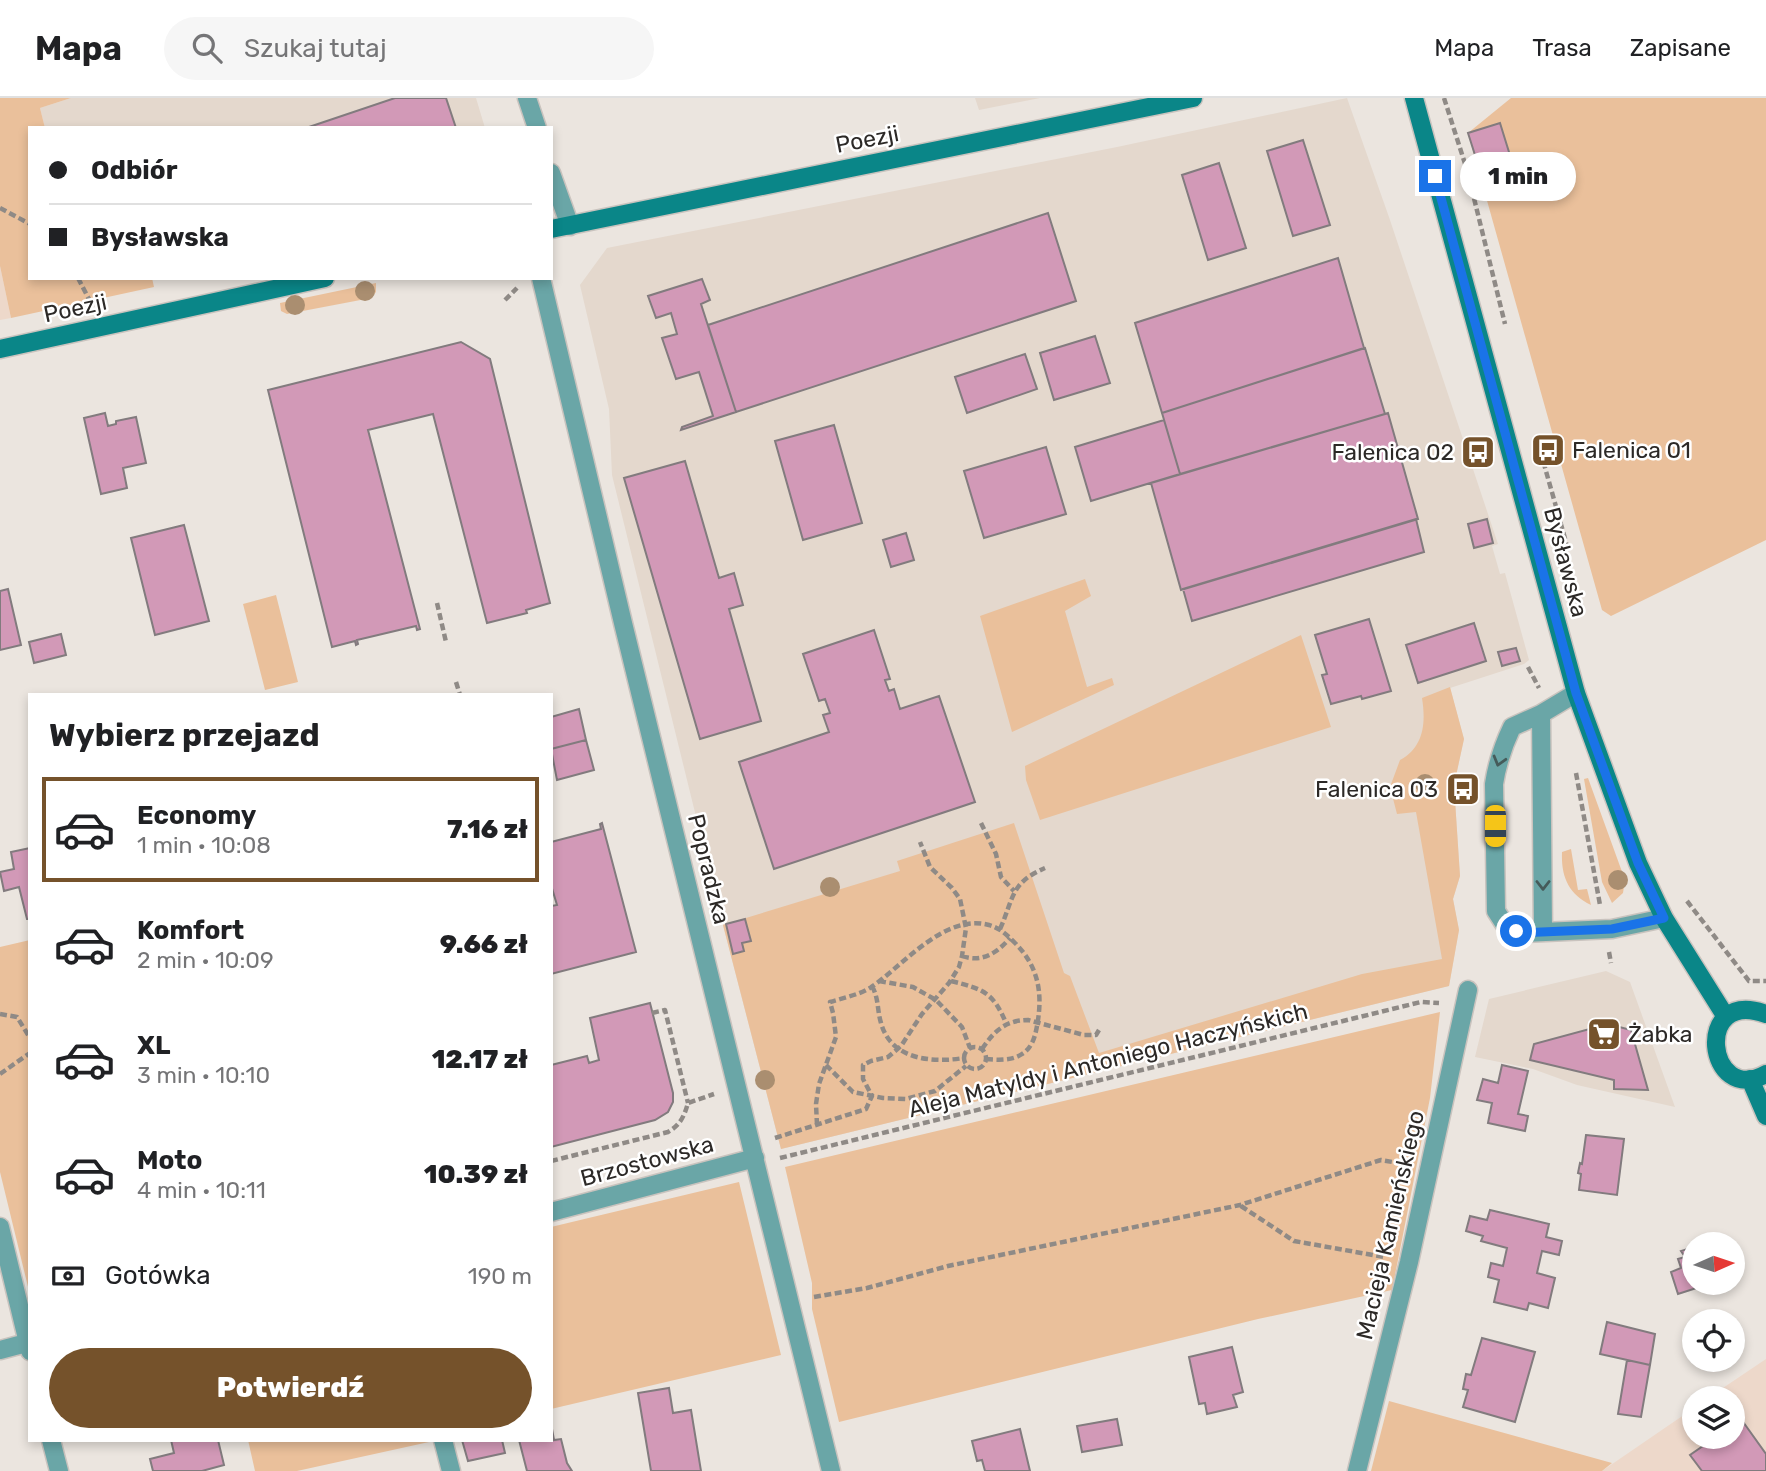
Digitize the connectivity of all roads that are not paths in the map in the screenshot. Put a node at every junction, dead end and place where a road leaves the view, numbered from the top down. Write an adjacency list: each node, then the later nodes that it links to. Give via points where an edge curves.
1 (527, 98): 4 (street)
2 (1193, 98): 6 (street, Poezji)
3 (1414, 98): 11 (street, Bysławska)
4 (536, 126)
5 (553, 179): 6 (street)
6 (570, 226): 7 (street, Poezji)
7 (553, 229)
8 (316, 280): 10 (street, Poezji)
9 (541, 280): 20 (street, Popradzka)
10 (0, 349)
11 (1576, 693): 12 (street); 13 (street, Bysławska, via 1638,863)
12 (1546, 712): 14 (street, one-way to 14); 14 (street, one-way to 14, via 1512,727 1494,785 1496,911 1505,925 1521,933)
13 (1664, 918): 14 (street, via 1605,930); 17 (street, Bysławska)
14 (1543, 931)
15 (1468, 990): 31 (street, Macieja Kamieńskiego, via 1409,1262)
16 (1766, 1014): 17 (street, via 1744,1010)
17 (1726, 1017): 18 (street, via 1714,1041 1720,1064 1728,1073)
18 (1758, 1077): 19 (street)
19 (1766, 1116)
20 (755, 1158): 21 (street, Brzostowska); 30 (street, Popradzka)
21 (553, 1211)
22 (0, 1227): 23 (street)
23 (28, 1341)
24 (28, 1345): 25 (street)
25 (0, 1350)
26 (52, 1442): 28 (street)
27 (444, 1442): 29 (street)
28 (59, 1471)
29 (451, 1471)
30 (831, 1471)
31 (1357, 1471)

